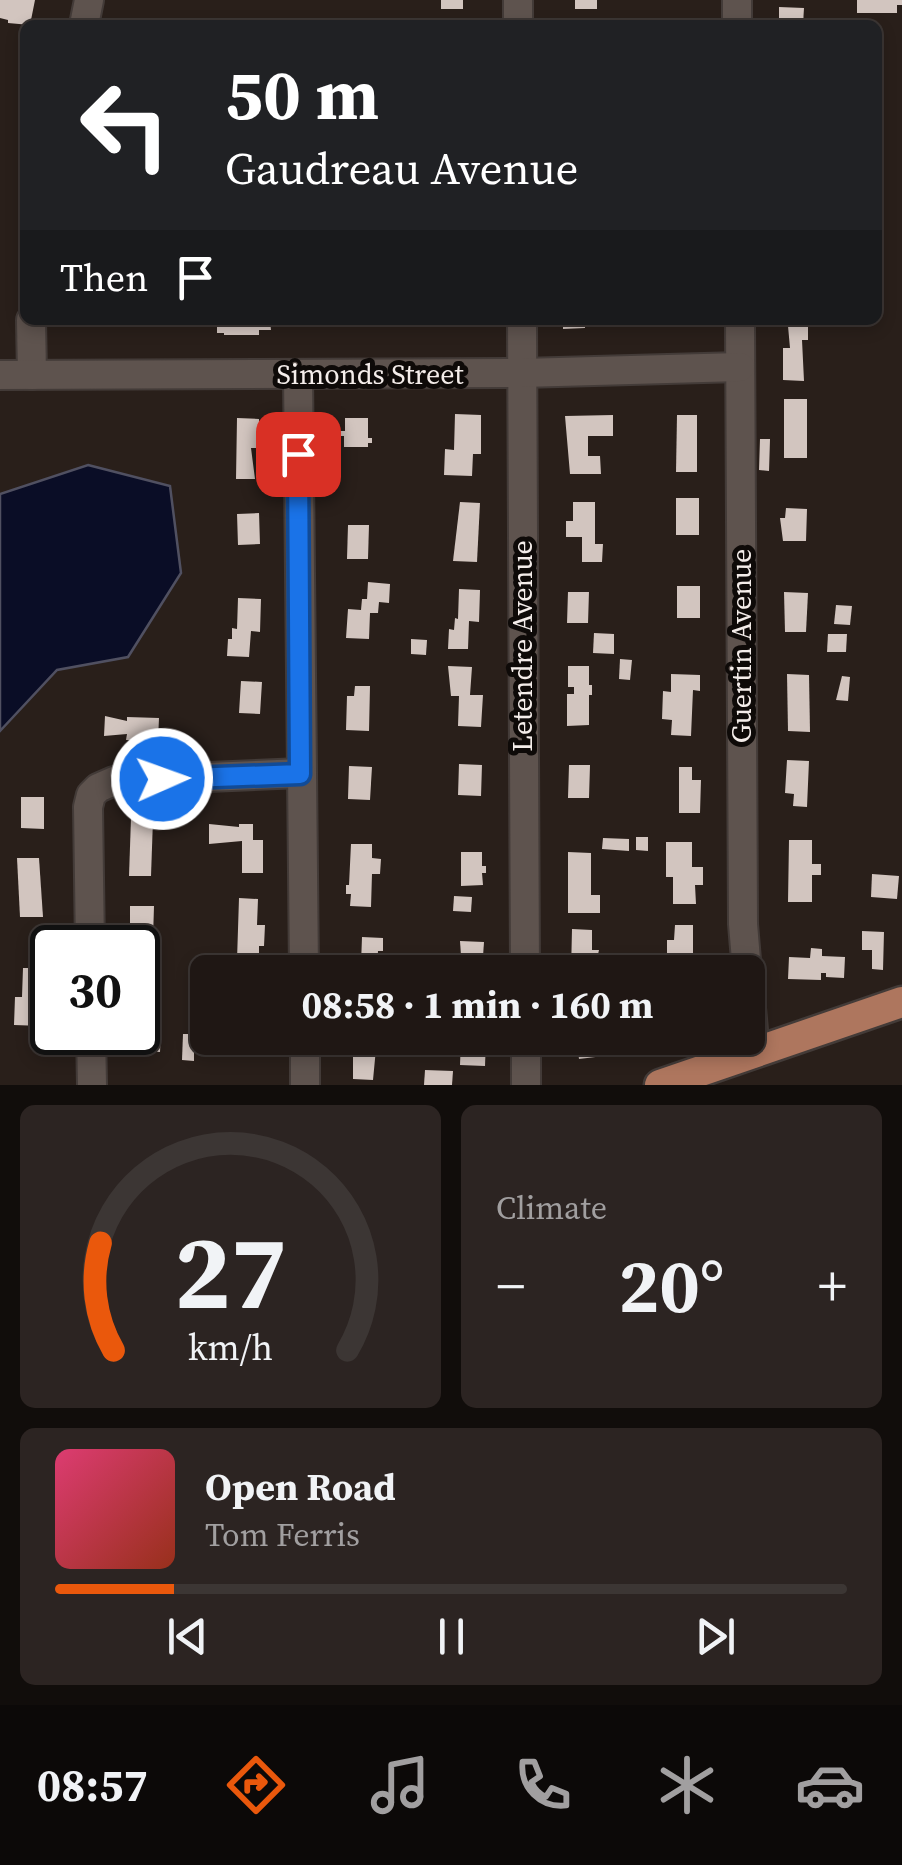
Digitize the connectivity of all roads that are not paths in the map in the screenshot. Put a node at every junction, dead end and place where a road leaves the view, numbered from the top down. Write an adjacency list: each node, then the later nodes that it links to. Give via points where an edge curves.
1 (31, 325): 8 (street)
2 (522, 325): 5 (street, Letendre Avenue)
3 (740, 325): 4 (street, Guertin Avenue)
4 (740, 367): 5 (street, Simonds Street); 13 (street, Guertin Avenue)
5 (522, 373): 6 (street, Simonds Street); 12 (street, Letendre Avenue)
6 (298, 374): 8 (street, Simonds Street); 9 (street)
7 (0, 375): 8 (street, Simonds Street)
8 (32, 375)
9 (300, 774): 10 (street, via 127,780 98,788 88,807); 11 (street)
10 (90, 925)
11 (304, 955)
12 (525, 955)
13 (746, 955)
14 (902, 1002): 15 (main road)
15 (765, 1048)
16 (91, 1055): 20 (street)
17 (304, 1055): 21 (street)
18 (526, 1055): 22 (street)
19 (745, 1055): 23 (main road)
20 (92, 1085)
21 (305, 1085)
22 (526, 1085)
23 (660, 1085)

